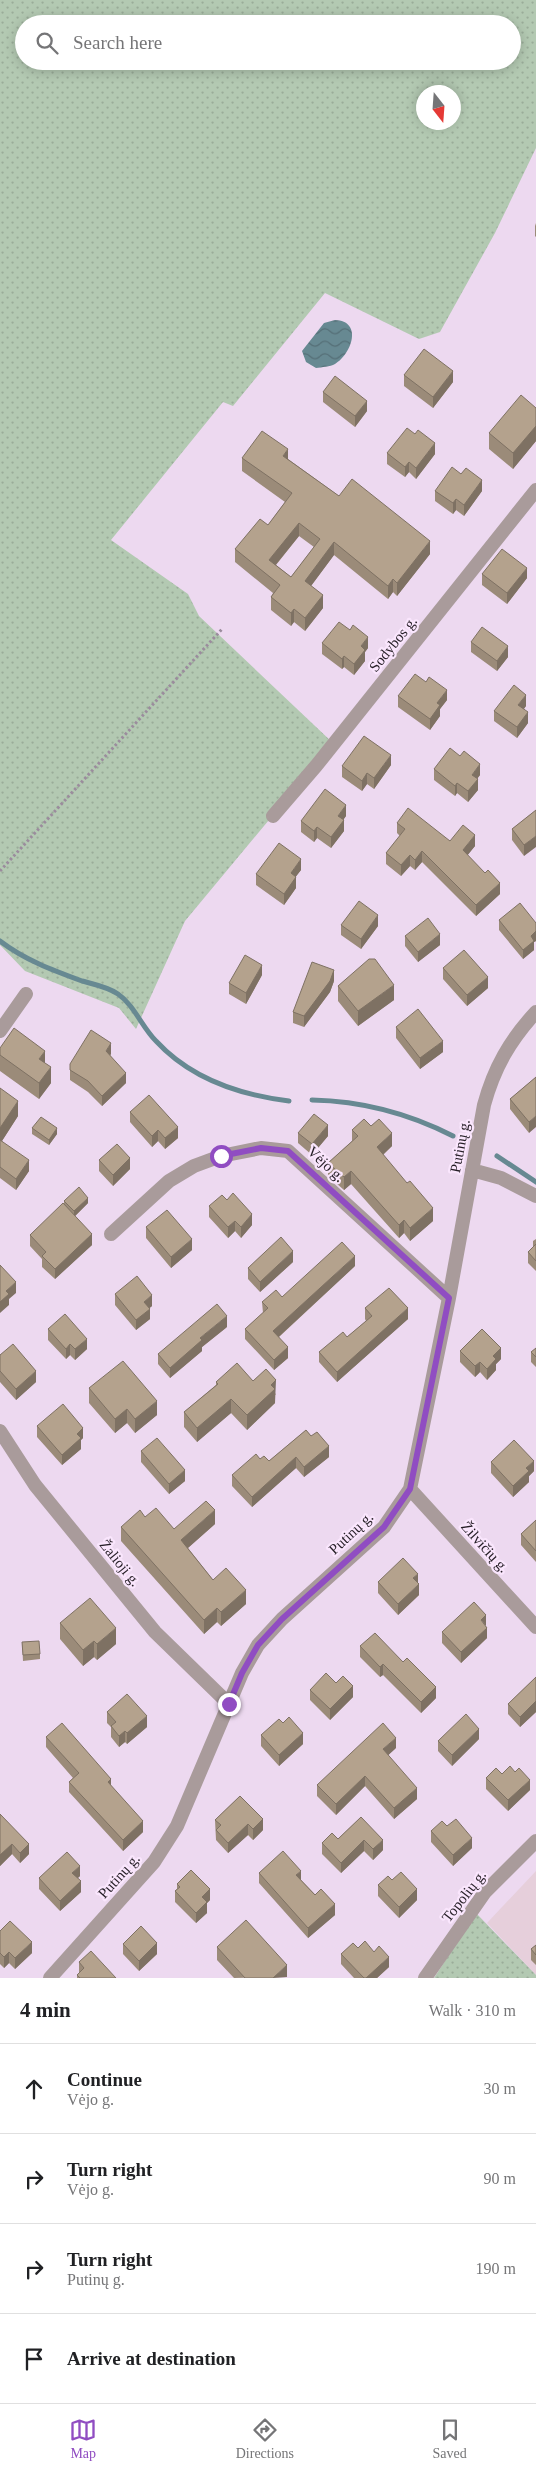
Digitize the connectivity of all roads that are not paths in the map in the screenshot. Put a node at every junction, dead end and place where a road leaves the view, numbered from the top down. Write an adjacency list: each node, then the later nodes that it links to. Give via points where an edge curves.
1 (536, 490): 2 (street, Sodybos g.)
2 (273, 816)
3 (26, 994): 5 (street)
4 (536, 1012): 6 (street, Putinų g., via 506,1050 492,1076)
5 (0, 1031)
6 (472, 1170): 7 (street, via 501,1178); 9 (street, Putinų g.)
7 (536, 1196)
8 (111, 1234): 9 (street, Vėjo g., via 169,1182 194,1166 221,1156 261,1148 288,1151)
9 (449, 1298): 11 (street, Putinų g.)
10 (0, 1431): 13 (street, Žalioji g., via 34,1485 155,1632)
11 (410, 1489): 12 (street, Žilvičių g.); 13 (street, Putinų g., via 384,1527 282,1619 258,1645)
12 (536, 1627)
13 (229, 1704): 15 (street, Putinų g., via 188,1804 154,1862)
14 (536, 1841): 16 (street, Topolių g., via 485,1892)
15 (50, 1978)
16 (425, 1978)

